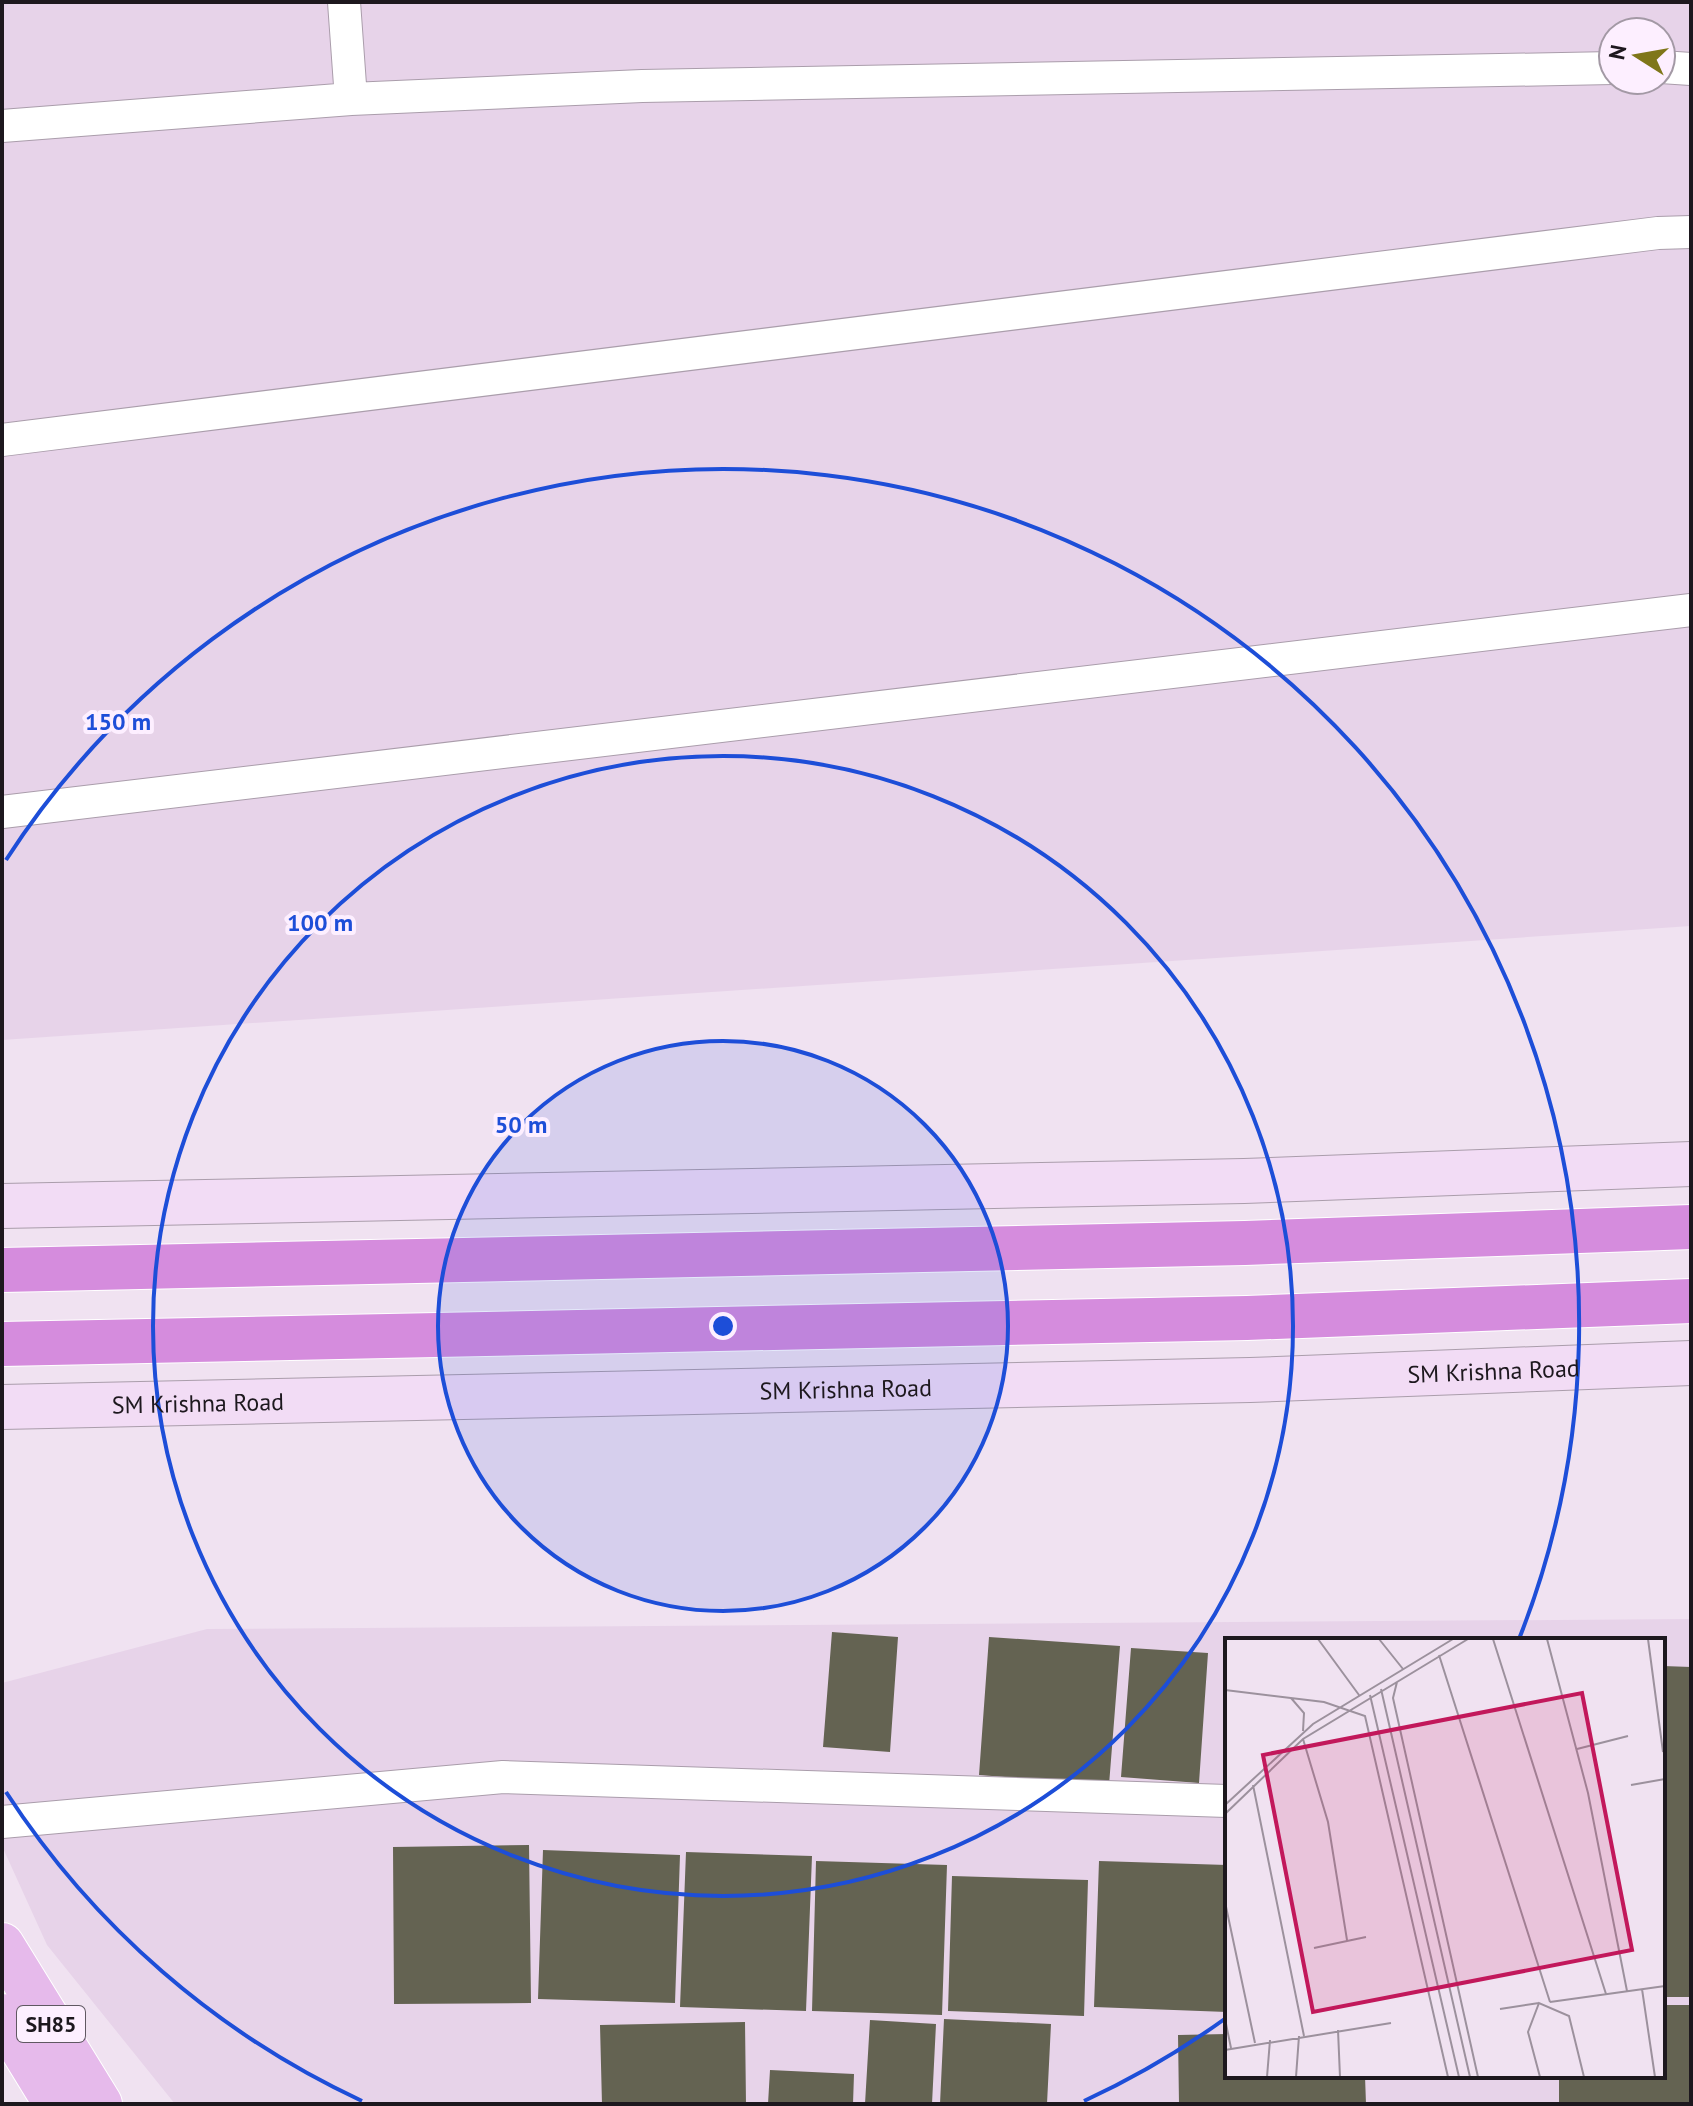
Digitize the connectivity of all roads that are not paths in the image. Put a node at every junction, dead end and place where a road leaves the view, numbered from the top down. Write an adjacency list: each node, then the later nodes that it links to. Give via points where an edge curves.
1 (344, 2): 3 (street)
2 (1597, 68): 3 (street, via 642,86)
3 (351, 99): 4 (street)
4 (2, 126)
5 (1691, 232): 6 (street)
6 (2, 440)
7 (1691, 610): 8 (street)
8 (2, 812)
9 (1691, 1164): 10 (street, via 1244,1181)
10 (2, 1206)
11 (1691, 1227): 12 (highway, via 1245,1243)
12 (2, 1270)
13 (1691, 1301): 14 (highway, via 1247,1318)
14 (2, 1344)
15 (1691, 1363): 16 (street, SM Krishna Road, via 1250,1380)
16 (2, 1407)
17 (1225, 1801): 18 (street, via 503,1777)
18 (2, 1822)
19 (2, 1945): 22 (main road, SH85)
20 (2, 2016): 21 (main road, SH85)
21 (56, 2104)
22 (100, 2104)

